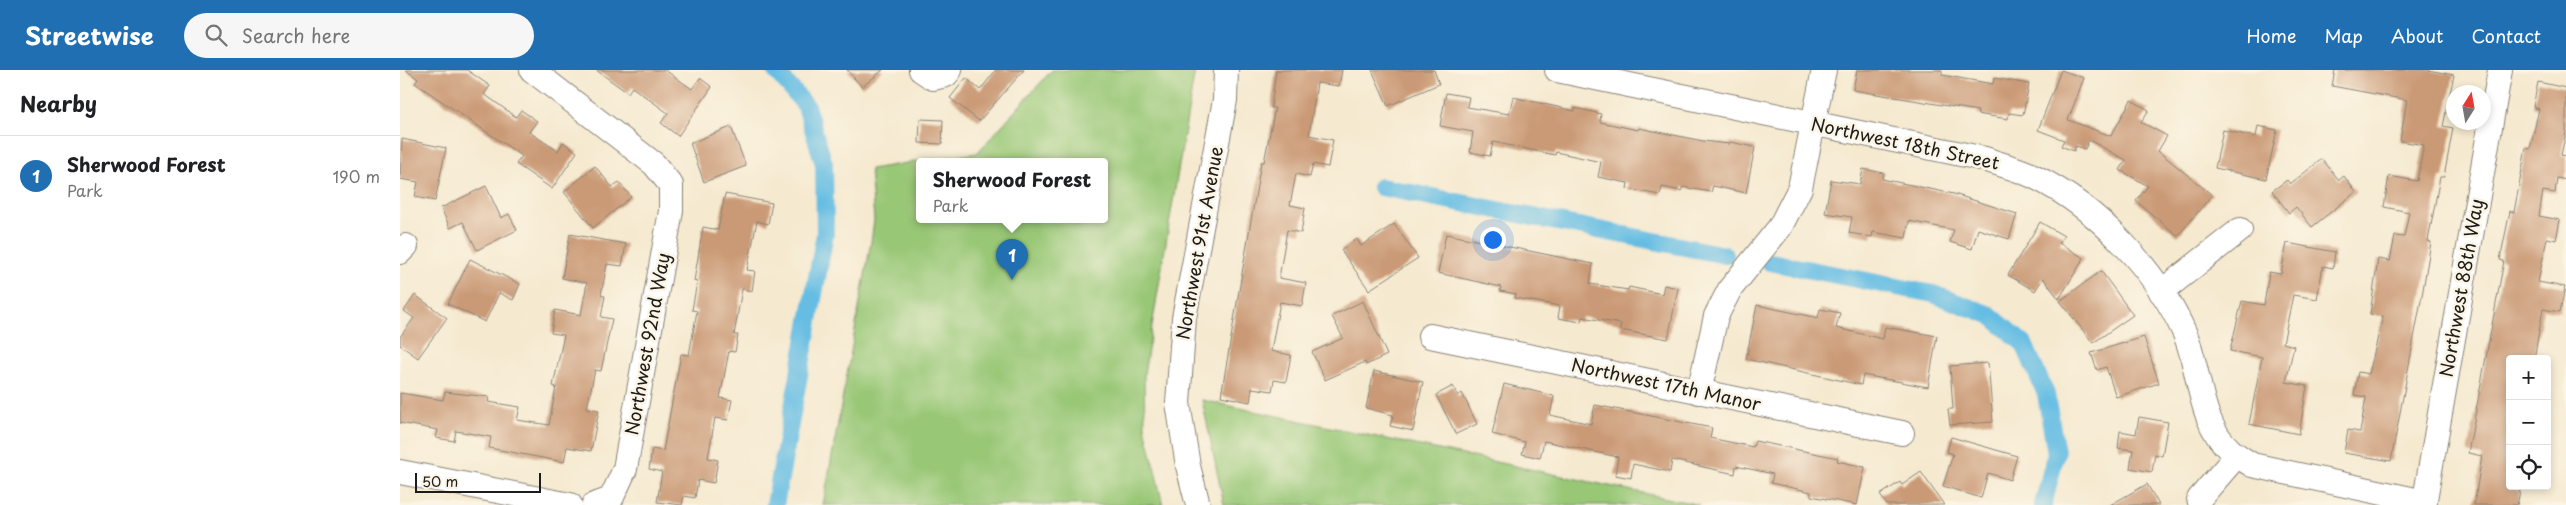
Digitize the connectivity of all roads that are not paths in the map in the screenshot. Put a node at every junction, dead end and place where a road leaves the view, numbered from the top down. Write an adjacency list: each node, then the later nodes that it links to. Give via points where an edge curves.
1 (532, 70): 17 (street, Northwest 92nd Way, via 654,164 671,185 671,211 625,469)
2 (921, 70): 3 (street, via 933,78 946,75)
3 (950, 70)
4 (1226, 70): 20 (street, Northwest 91st Avenue, via 1225,100 1184,318 1178,403)
5 (1557, 70): 8 (street, Northwest 18th Street)
6 (1824, 70): 8 (street)
7 (2500, 70): 18 (street, Northwest 88th Way)
8 (1813, 124): 10 (street, Northwest 18th Street, via 1985,159 2035,176 2083,208 2123,242); 12 (street, via 1800,188 1780,227 1730,288 1716,316)
9 (2240, 230): 10 (street)
10 (2162, 292): 14 (street, Northwest 18th Street, via 2185,334 2206,412 2216,434)
11 (1430, 336): 12 (street, Northwest 17th Manor)
12 (1699, 392): 13 (street, Northwest 17th Manor)
13 (1902, 433)
14 (2237, 455): 16 (street); 18 (street, Northwest 18th Street, via 2252,465)
15 (400, 472): 19 (street)
16 (2199, 499)
17 (603, 502)
18 (2425, 503)
19 (570, 505)
20 (1198, 505)

